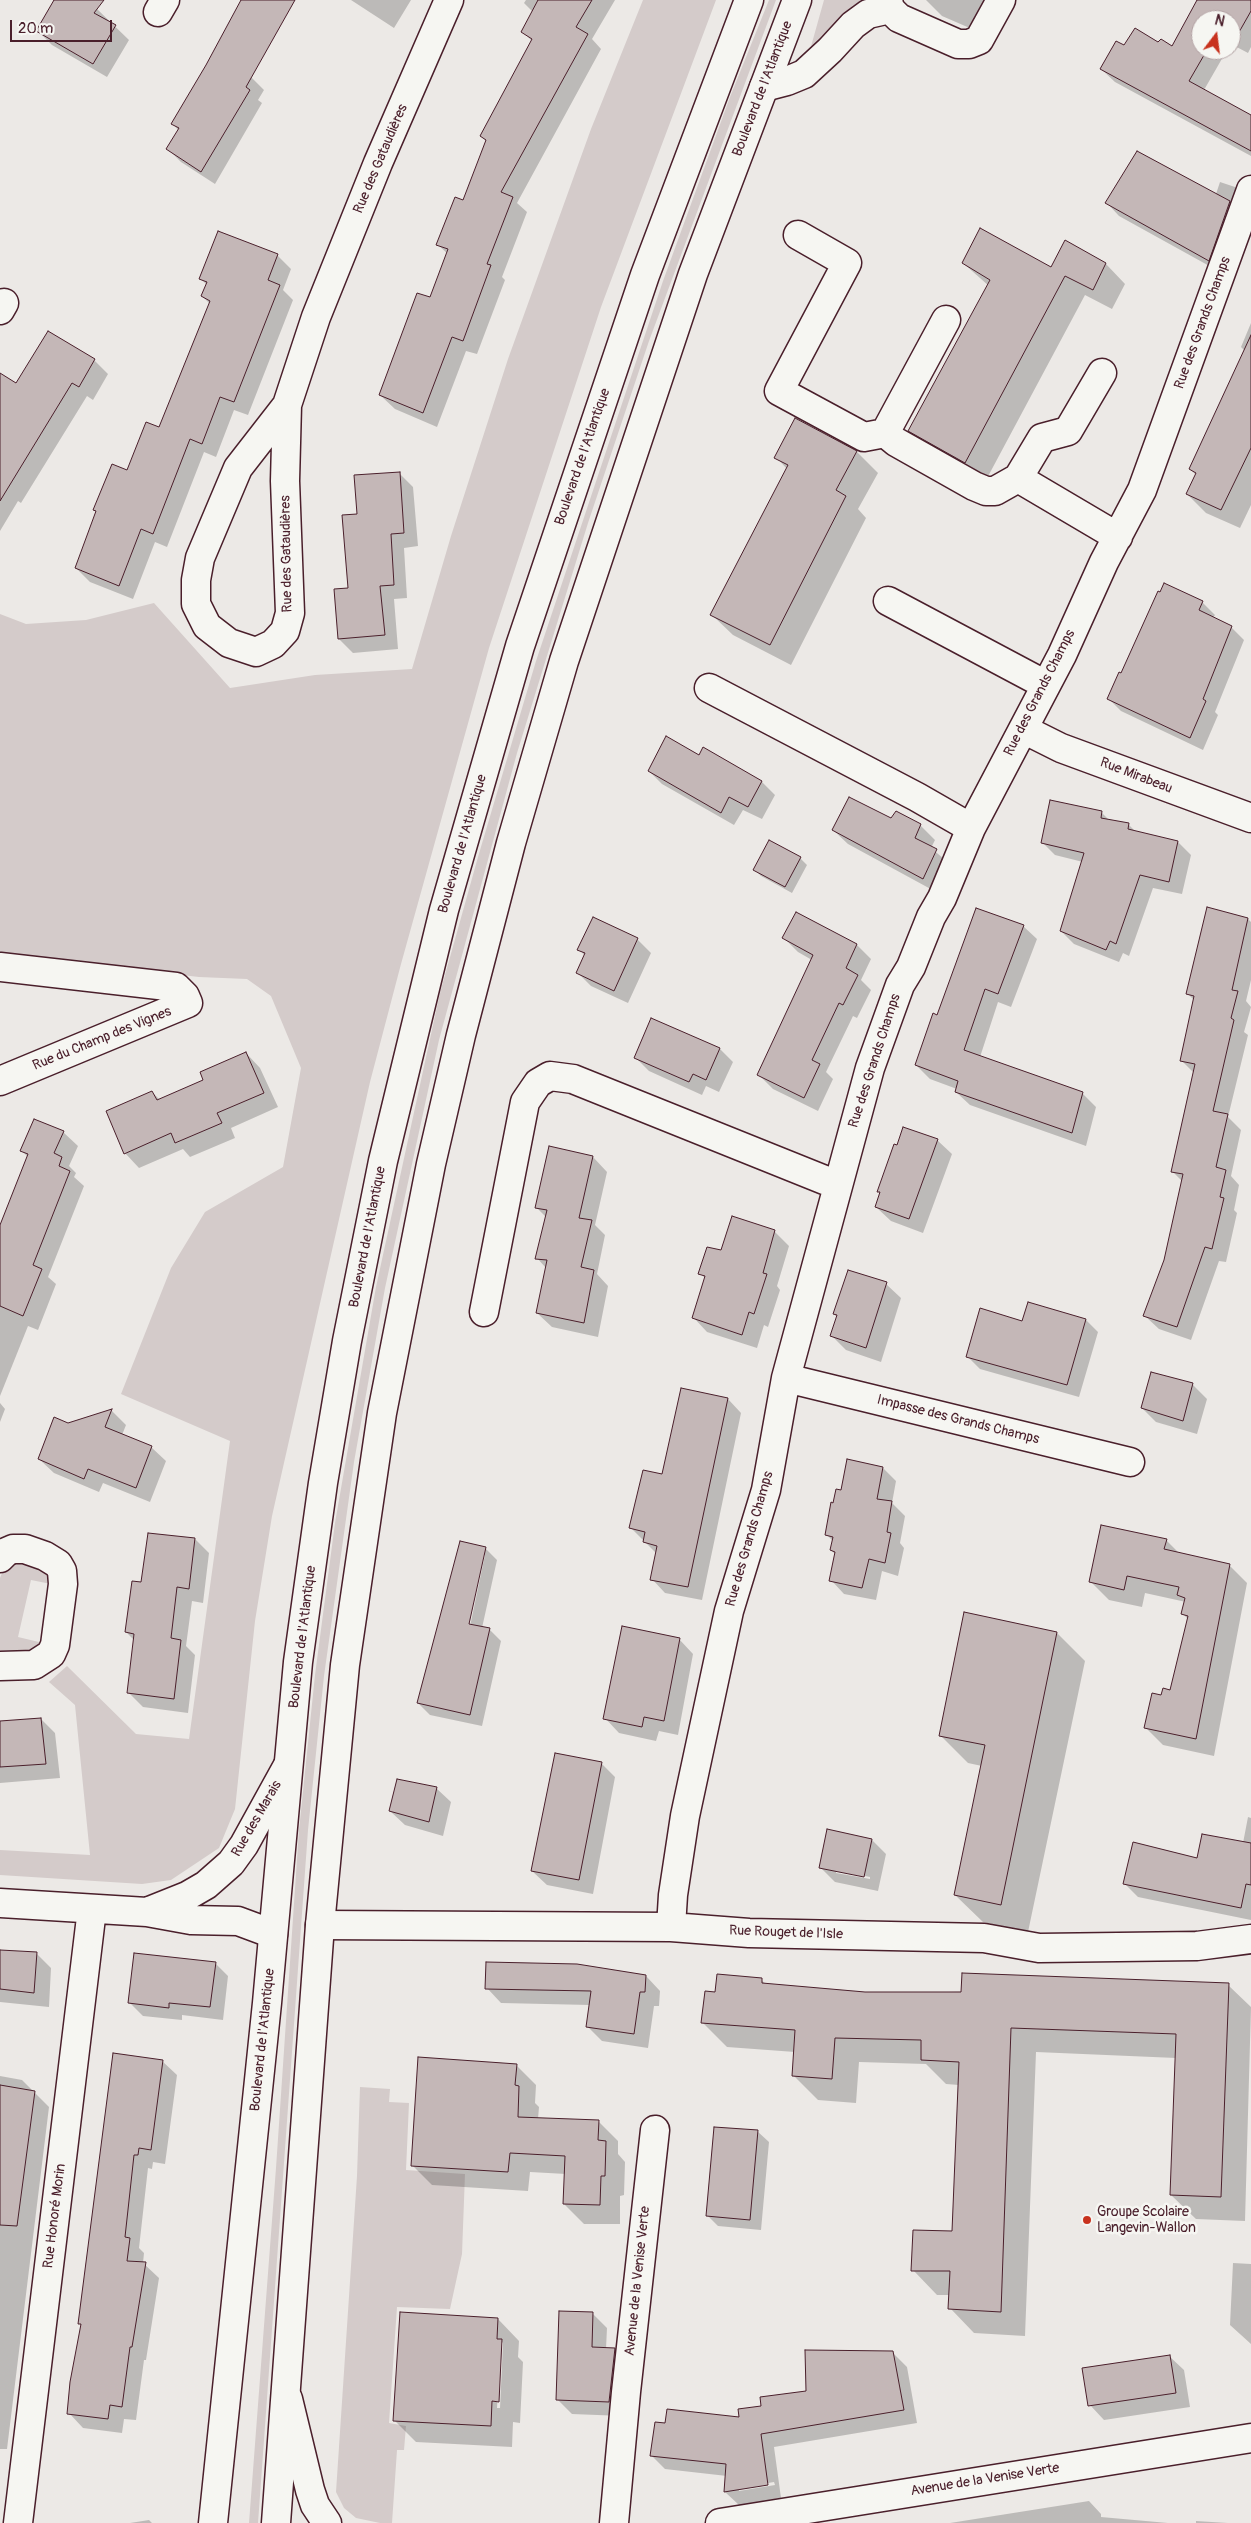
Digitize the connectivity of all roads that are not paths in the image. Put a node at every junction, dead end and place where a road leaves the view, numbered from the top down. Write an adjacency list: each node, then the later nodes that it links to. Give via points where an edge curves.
1 (449, 0): 11 (street, Rue des Gataudières, via 316,317)
2 (748, 0): 29 (street, Boulevard de l'Atlantique, via 645,275 578,469 520,646 444,910 398,1097 347,1341 323,1482)
3 (797, 0): 6 (street, Boulevard de l'Atlantique)
4 (1001, 0): 5 (street, via 980,40 969,44 958,44 899,18)
5 (889, 5): 6 (street, via 860,19 804,74)
6 (764, 87): 33 (street, Boulevard de l'Atlantique, via 693,274 588,585 523,799 460,1035 431,1164 372,1472 345,1665)
7 (1251, 190): 14 (street, Rue des Grands Champs, via 1142,490)
8 (798, 235): 12 (street, via 848,263 779,391 864,437)
9 (946, 320): 12 (street)
10 (1102, 373): 13 (street, via 1068,430 1042,438)
11 (287, 406): 11 (street, Rue des Gataudières, via 285,481 290,613 285,631 273,644 256,652 229,643 207,626 196,604 196,580 200,558 238,468)
12 (885, 433): 13 (street, via 904,447 986,491 995,491)
13 (1018, 478): 14 (street)
14 (1118, 537): 16 (street, Rue des Grands Champs)
15 (888, 601): 16 (street)
16 (1046, 685): 18 (street, Rue des Grands Champs)
17 (709, 688): 20 (street)
18 (1023, 729): 19 (street, Rue Mirabeau, via 1062,748); 20 (street, Rue des Grands Champs)
19 (1251, 818)
20 (971, 828): 23 (street, Rue des Grands Champs, via 893,1004 870,1068)
21 (0, 967): 22 (street, Rue du Champ des Vignes, via 176,987 188,1003)
22 (0, 1081)
23 (837, 1185): 24 (street, via 574,1079 550,1076 538,1083 525,1102); 25 (street, Rue des Grands Champs)
24 (484, 1312)
25 (786, 1378): 26 (street, Impasse des Grands Champs); 34 (street, Rue des Grands Champs, via 766,1490 729,1611 685,1816)
26 (1130, 1462)
27 (0, 1558): 28 (street, via 13,1549 25,1549 45,1556 58,1564 63,1584 51,1654 34,1665)
28 (0, 1666)
29 (287, 1767): 32 (street, Rue des Marais, via 231,1863 206,1885); 35 (street, Boulevard de l'Atlantique)
30 (0, 1903): 31 (street, Rue des Marais)
31 (92, 1909): 32 (street, Rue des Marais); 40 (street, Rue Honoré Morin)
32 (147, 1912): 35 (street, Rue des Marais, via 191,1920 238,1922)
33 (320, 1925): 34 (street, Rue Rouget de l'Isle); 38 (street, Boulevard de l'Atlantique)
34 (671, 1927): 36 (street, Rue Rouget de l'Isle, via 749,1933 984,1938 1039,1948 1197,1946)
35 (273, 1934): 41 (street, Boulevard de l'Atlantique)
36 (1251, 1939)
37 (655, 2130): 44 (street, Avenue de la Venise Verte)
38 (287, 2395): 42 (street, Boulevard de l'Atlantique); 43 (street, via 310,2490)
39 (1251, 2438): 45 (street, Avenue de la Venise Verte)
40 (18, 2523)
41 (213, 2523)
42 (276, 2523)
43 (327, 2523)
44 (614, 2523)
45 (720, 2523)

